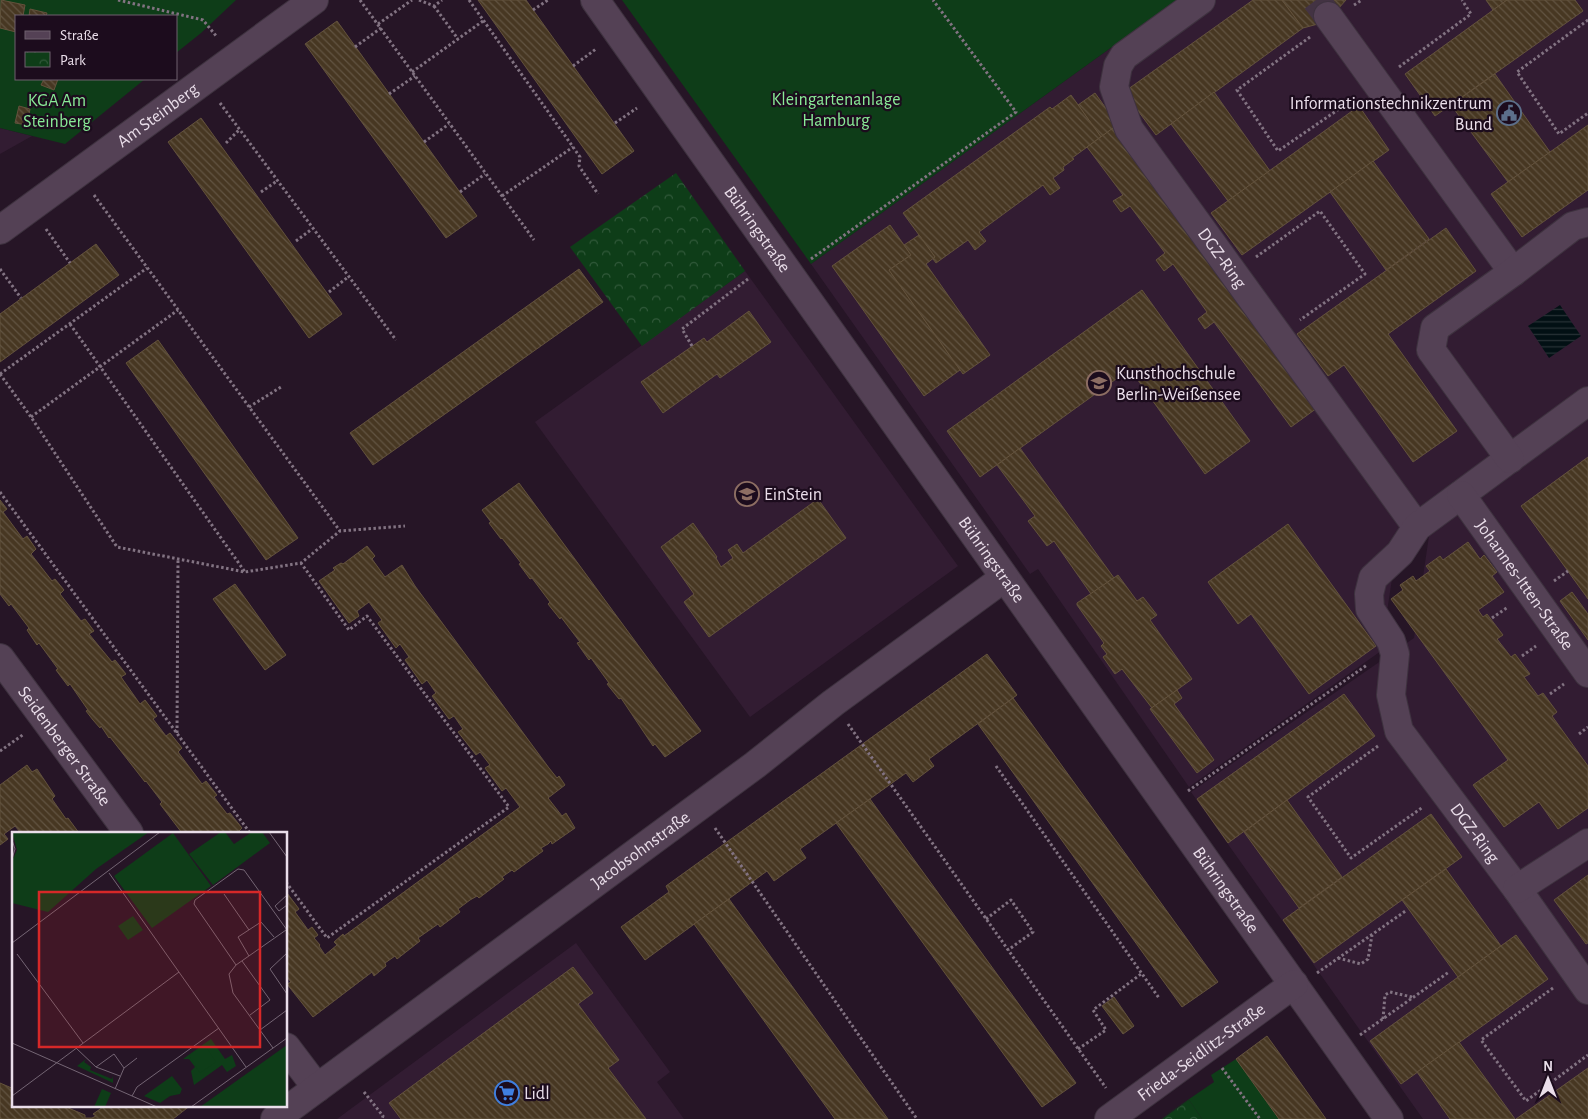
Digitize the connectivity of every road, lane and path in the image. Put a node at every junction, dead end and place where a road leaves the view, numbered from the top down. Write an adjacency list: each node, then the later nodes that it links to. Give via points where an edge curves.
1 (118, 0): 24 (path, via 204,20)
2 (314, 0): 24 (street, Am Steinberg)
3 (360, 0): 19 (path)
4 (412, 0): 19 (path)
5 (419, 0): 14 (path)
6 (442, 0): 14 (path)
7 (469, 0): 18 (path)
8 (548, 0): 15 (path)
9 (595, 0): 81 (street, Bühringstraße)
10 (933, 0): 52 (path, via 1016,112)
11 (1201, 0): 56 (street, DGZ-Ring, via 1124,56 1118,66 1114,87 1129,128)
12 (1362, 0): 16 (path)
13 (1462, 0): 28 (path, via 1471,14)
14 (434, 6): 21 (path)
15 (533, 10)
16 (1330, 19): 28 (street); 28 (path, via 1236,90 1278,152)
17 (1588, 20): 31 (path, via 1517,72 1559,134)
18 (483, 21): 21 (path); 37 (path)
19 (378, 24): 20 (path)
20 (381, 28): 22 (path); 26 (path)
21 (458, 39): 26 (path)
22 (355, 47)
23 (596, 49): 25 (path)
24 (234, 58): 27 (street, Am Steinberg)
25 (573, 66)
26 (413, 74): 29 (path); 33 (path)
27 (203, 81): 34 (path); 38 (street, Am Steinberg)
28 (1376, 84): 55 (street)
29 (389, 94)
30 (638, 108): 32 (path)
31 (1588, 114)
32 (615, 123)
33 (449, 124): 35 (path); 39 (path)
34 (239, 130): 36 (path); 40 (path)
35 (424, 142)
36 (226, 143)
37 (573, 147): 43 (path, via 580,157 578,166); 44 (path)
38 (76, 172): 45 (street, Am Steinberg); 53 (path)
39 (485, 174): 42 (path); 44 (path)
40 (277, 181): 41 (path); 47 (path)
41 (261, 192)
42 (460, 192)
43 (598, 194)
44 (502, 196): 49 (path)
45 (29, 210): 48 (street, Am Steinberg); 51 (path)
46 (1588, 222): 55 (street, via 1573,226)
47 (312, 229): 50 (path); 57 (path)
48 (0, 230)
49 (534, 240)
50 (296, 241)
51 (70, 263)
52 (804, 264)
53 (147, 268): 61 (path); 62 (path)
54 (0, 269): 60 (path)
55 (1513, 272): 72 (street, via 1435,328 1431,350)
56 (1234, 273): 63 (street, DGZ-Ring); 63 (path, via 1320,211 1364,274)
57 (348, 277): 59 (path); 64 (path)
58 (748, 278): 65 (path, via 682,329)
59 (329, 292)
60 (21, 298)
61 (178, 310): 66 (path); 70 (path)
62 (70, 324): 66 (path); 67 (path)
63 (1279, 335): 76 (street, DGZ-Ring)
64 (396, 340)
65 (692, 346)
66 (100, 366): 71 (path); 80 (path)
67 (0, 374): 71 (path)
68 (281, 387): 70 (path)
69 (1588, 401): 72 (street, DGZ-Ring)
70 (249, 407): 77 (path)
71 (31, 418): 78 (path, via 117,547)
72 (1510, 459): 74 (street, DGZ-Ring)
73 (0, 492): 89 (path)
74 (1461, 495): 76 (street, DGZ-Ring); 84 (street, Johannes-Itten-Straße)
75 (405, 526): 77 (path)
76 (1418, 527): 83 (street, DGZ-Ring, via 1400,553 1373,578 1369,594 1370,609 1391,641)
77 (340, 531): 79 (path)
78 (178, 559): 80 (path); 89 (path)
79 (301, 563): 80 (path); 99 (path, via 349,630 367,616 509,807 327,938)
80 (245, 572)
81 (1004, 578): 85 (street, Jacobsohnstraße); 95 (street, Bühringstraße)
82 (0, 658): 96 (street, Seidenberger Straße)
83 (1394, 667): 88 (street, DGZ-Ring, via 1391,695); 95 (path, via 1376,659)
84 (1588, 673)
85 (833, 703): 94 (street, Jacobsohnstraße); 102 (path)
86 (1588, 727): 90 (path)
87 (32, 728): 91 (path)
88 (1399, 731): 93 (street, DGZ-Ring); 93 (path, via 1308,797 1350,858)
89 (177, 733): 97 (path)
90 (1578, 734)
91 (0, 751)
92 (996, 766): 107 (path)
93 (1444, 792): 100 (street, DGZ-Ring)
94 (699, 805): 118 (street, Jacobsohnstraße); 123 (path)
95 (1167, 805): 108 (street, Bühringstraße)
96 (128, 832)
97 (249, 832)
98 (1588, 843): 100 (street)
99 (288, 885)
100 (1517, 889): 109 (street, DGZ-Ring)
101 (1407, 910): 103 (path)
102 (986, 919): 104 (path); 104 (path, via 1012,900 1033,932)
103 (1372, 934): 105 (path); 105 (path, via 1368,959 1361,964)
104 (1008, 950): 116 (path)
105 (1338, 958): 108 (path)
106 (1450, 972): 111 (path)
107 (1141, 974): 110 (path); 116 (path, via 1093,1010 1106,1030)
108 (1303, 980): 114 (street, Frieda-Seidlitz-Straße); 125 (street, Bühringstraße)
109 (1582, 981): 117 (path, via 1481,1040 1526,1101)
110 (1159, 998)
111 (1413, 998): 112 (path); 112 (path, via 1390,992 1385,995)
112 (1383, 1019): 113 (path)
113 (1357, 1037)
114 (1207, 1048): 120 (street, Frieda-Seidlitz-Straße); 124 (path)
115 (288, 1049): 118 (street)
116 (1078, 1049): 120 (path)
117 (1588, 1056)
118 (317, 1088): 121 (street, Jacobsohnstraße)
119 (364, 1092): 122 (path)
120 (1115, 1115)
121 (275, 1119)
122 (382, 1119)
123 (917, 1119)
124 (1260, 1119)
125 (1389, 1119)

